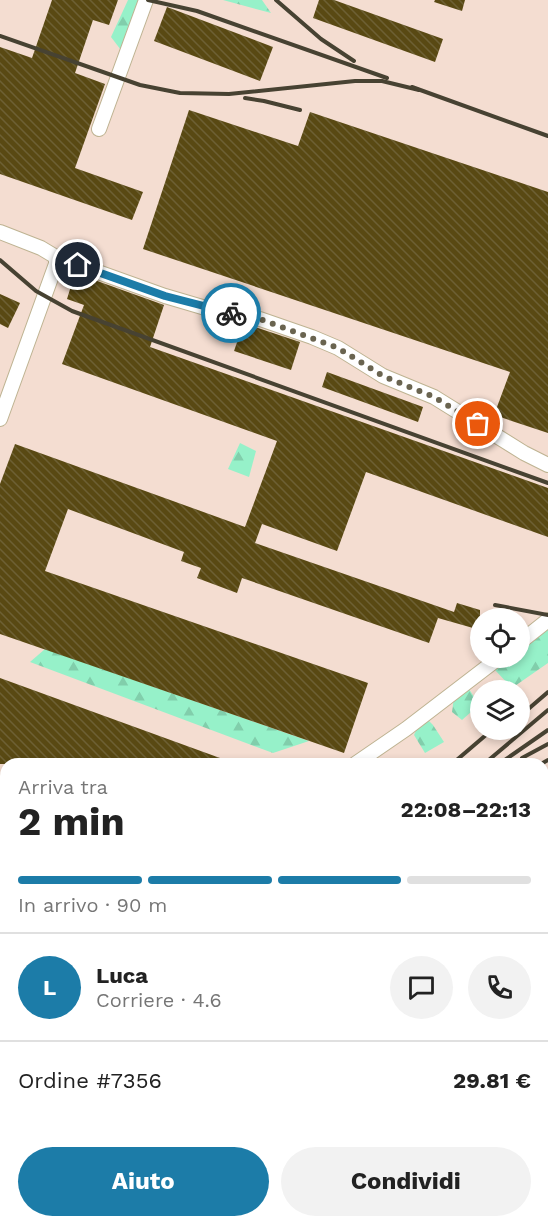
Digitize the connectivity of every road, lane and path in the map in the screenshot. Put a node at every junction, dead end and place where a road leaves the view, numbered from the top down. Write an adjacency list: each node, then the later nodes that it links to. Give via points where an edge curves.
1 (146, 0): 2 (street)
2 (99, 129)
3 (0, 232): 4 (street)
4 (56, 257): 5 (street, via 54,275); 6 (street, via 165,296 260,319 312,337 383,376 434,397)
5 (0, 419)
6 (548, 465)
7 (548, 620): 8 (street)
8 (530, 634)
9 (486, 668): 10 (street)
10 (363, 758)

